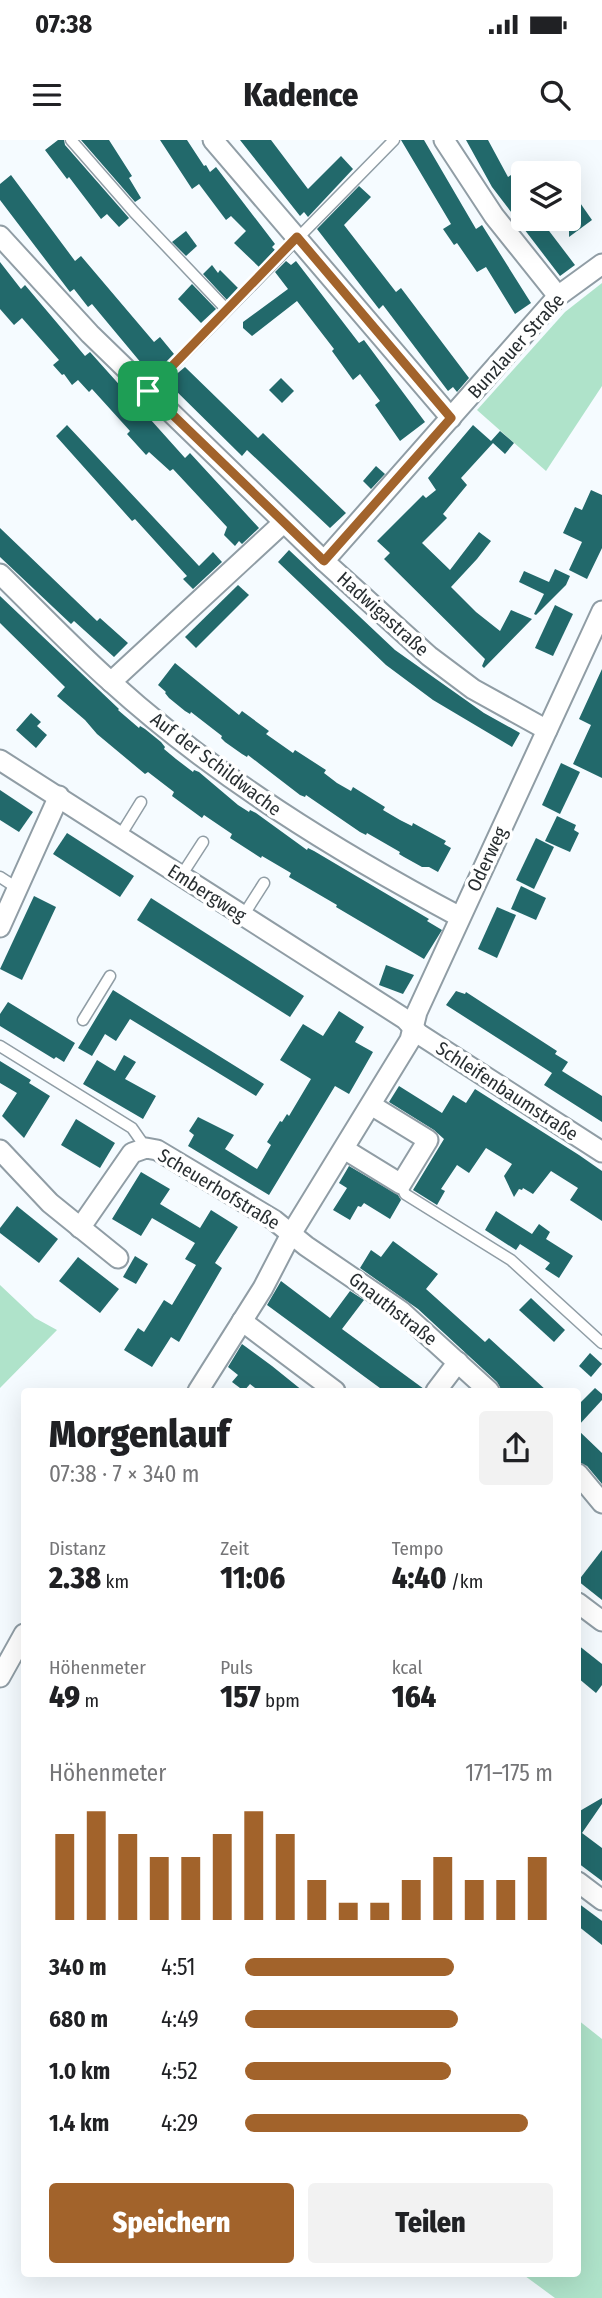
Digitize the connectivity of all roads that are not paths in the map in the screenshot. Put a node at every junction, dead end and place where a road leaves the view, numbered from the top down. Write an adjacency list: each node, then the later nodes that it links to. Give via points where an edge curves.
1 (71, 140): 9 (lane)
2 (213, 140): 6 (street)
3 (394, 140): 6 (lane)
4 (444, 140): 8 (street, via 494,216)
5 (0, 236): 10 (street, Hadwigastraße)
6 (297, 237): 9 (lane); 11 (street)
7 (602, 264): 8 (street, Bunzlauer Straße)
8 (558, 296): 11 (street, Bunzlauer Straße)
9 (226, 309): 10 (lane)
10 (148, 391): 12 (street, Hadwigastraße)
11 (451, 418): 13 (street, Bunzlauer Straße)
12 (283, 523): 13 (street, Hadwigastraße); 16 (street)
13 (324, 561): 17 (street, Hadwigastraße, via 429,656 473,689)
14 (0, 574): 16 (street, Auf der Schildwache)
15 (602, 611): 17 (street, Oderweg)
16 (111, 682): 28 (street, Auf der Schildwache, via 250,792 334,847)
17 (547, 730): 28 (street, Oderweg)
18 (0, 760): 19 (street, Embergweg)
19 (59, 796): 21 (street, Embergweg); 26 (street)
20 (141, 802): 21 (lane)
21 (120, 836): 23 (street, Embergweg)
22 (203, 842): 23 (lane)
23 (181, 876): 27 (street, Embergweg)
24 (0, 877): 26 (lane)
25 (264, 883): 27 (lane)
26 (17, 888): 29 (street)
27 (243, 916): 32 (street, Embergweg)
28 (460, 917): 32 (street, Oderweg)
29 (0, 928)
30 (110, 976): 31 (lane)
31 (83, 1020)
32 (413, 1027): 34 (street, Oderweg, via 410,1040); 38 (street, Schleifenbaumstraße)
33 (0, 1046): 35 (lane, Scheuerhofstraße, via 132,1128)
34 (371, 1105): 36 (street, Oderweg); 39 (street, via 428,1140)
35 (146, 1148): 40 (street, Scheuerhofstraße, via 132,1153); 41 (street, Scheuerhofstraße, via 157,1150)
36 (344, 1149): 39 (street); 41 (street, Oderweg)
37 (0, 1150): 40 (street)
38 (602, 1152)
39 (401, 1184): 44 (lane, via 405,1194 517,1264)
40 (80, 1228): 42 (street)
41 (291, 1234): 43 (street, Oderweg); 45 (street, Gnauthstraße, via 401,1311)
42 (118, 1258)
43 (242, 1321): 46 (street, Oderweg); 47 (street)
44 (602, 1343)
45 (458, 1362): 48 (street); 49 (street, Gnauthstraße)
46 (200, 1388)
47 (331, 1388)
48 (438, 1388)
49 (486, 1388)
50 (581, 1478): 51 (street)
51 (602, 1503)
52 (581, 1605): 53 (street)
53 (602, 1621)
54 (21, 1639): 55 (street)
55 (0, 1677)
56 (581, 1884): 57 (street)
57 (602, 1900)

